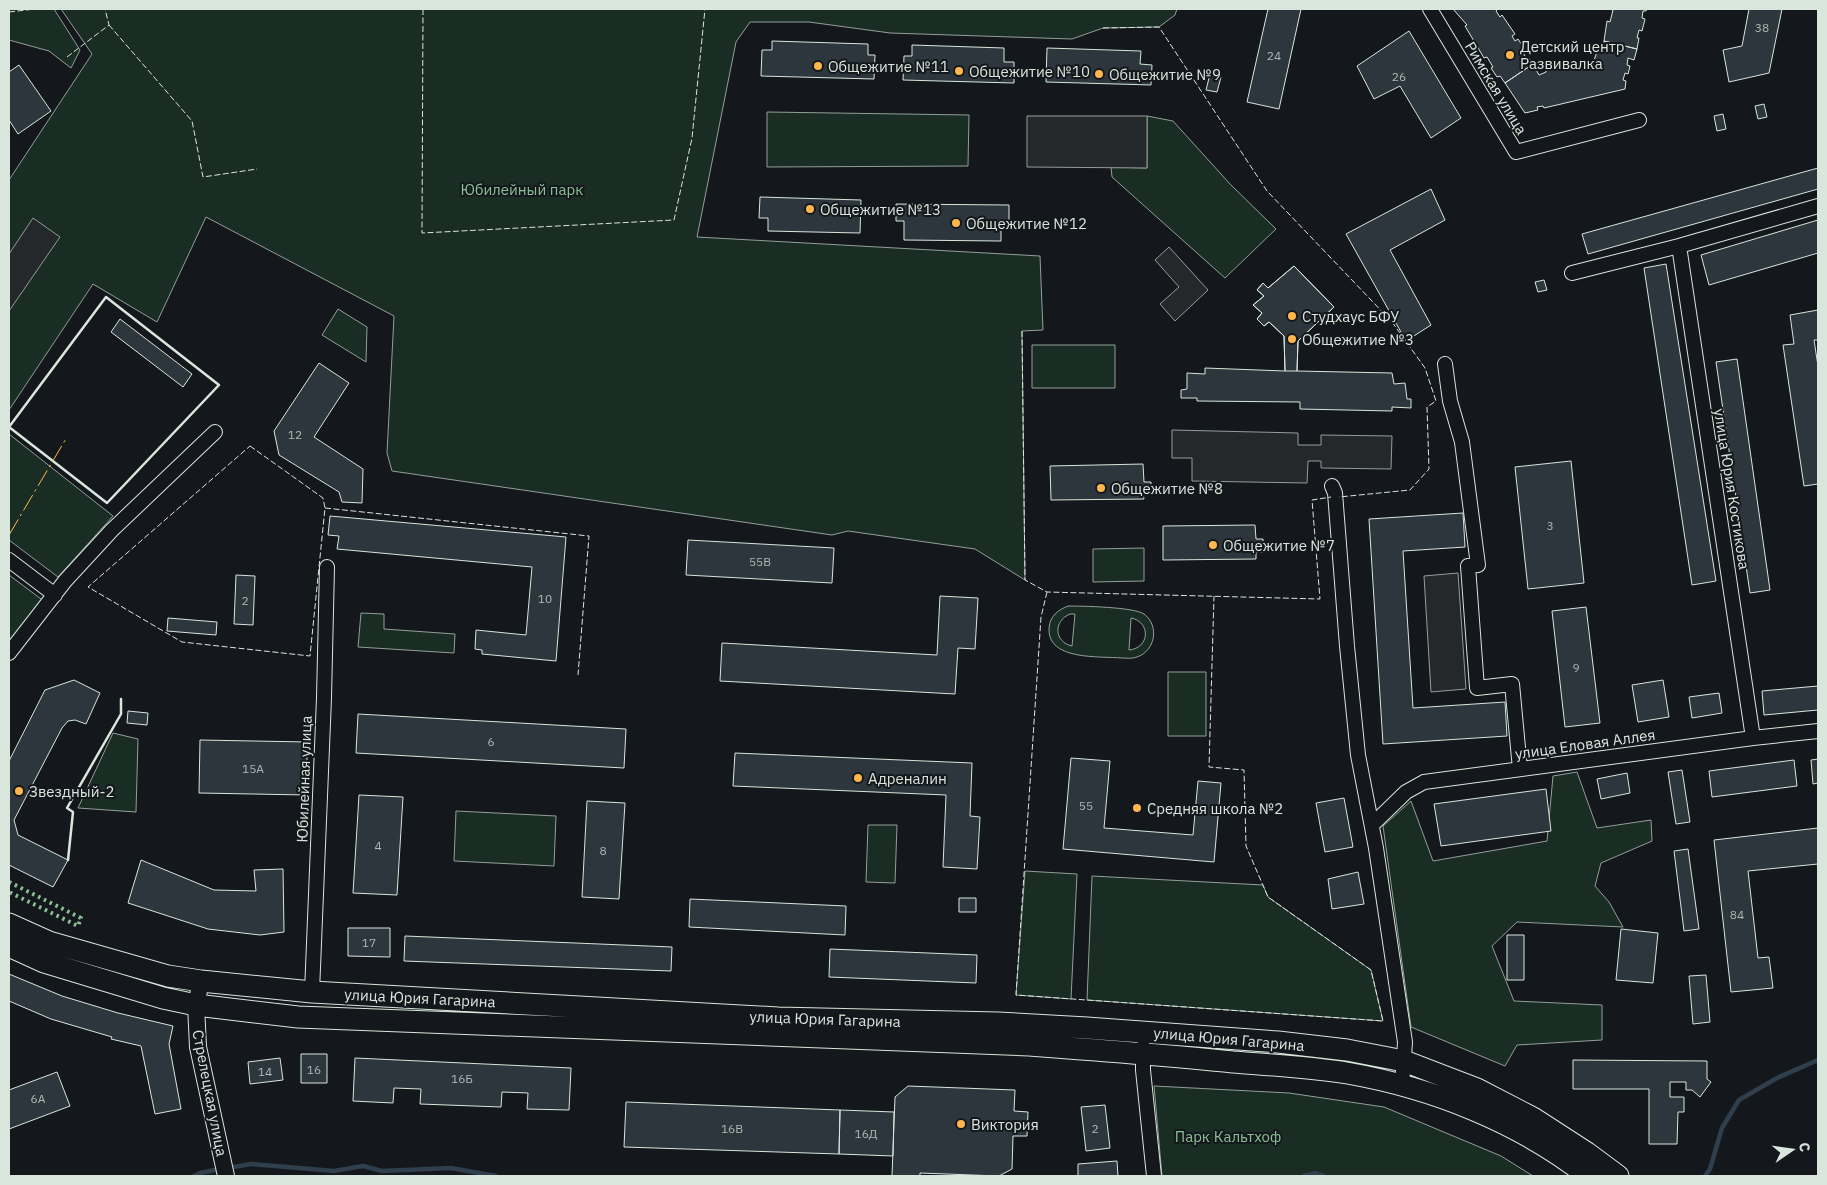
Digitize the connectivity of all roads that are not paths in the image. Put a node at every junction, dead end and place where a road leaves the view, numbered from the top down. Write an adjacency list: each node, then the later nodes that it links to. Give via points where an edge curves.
1 (1430, 9): 2 (street, Римская улица, via 1516,152)
2 (1639, 120)
3 (1818, 206): 4 (street)
4 (1679, 246): 5 (street); 14 (street, улица Юрия Костикова)
5 (1572, 273)
6 (1445, 364): 15 (street, via 1450,401 1462,442 1478,565 1468,566 1477,688 1512,684)
7 (215, 432): 11 (street, via 112,530)
8 (1332, 486): 16 (street, via 1358,756)
9 (9, 560): 11 (street)
10 (327, 567): 20 (street, Юбилейная улица)
11 (55, 594): 12 (street)
12 (9, 653)
13 (1818, 732): 14 (street, улица Еловая Аллея)
14 (1753, 738): 15 (street, улица Еловая Аллея)
15 (1520, 769): 16 (street, улица Еловая Аллея, via 1424,782 1406,792)
16 (1372, 825): 24 (street, via 1405,1042)
17 (9, 924): 19 (main road, улица Юрия Гагарина, via 49,942 86,953 168,976)
18 (9, 946): 21 (main road, улица Юрия Гагарина, via 44,962)
19 (201, 981): 20 (main road, улица Юрия Гагарина); 21 (street, Стрелецкая улица)
20 (312, 992): 22 (main road, улица Юрия Гагарина, via 778,1018 998,1023)
21 (196, 1005): 23 (main road, улица Юрия Гагарина, via 298,1017 1029,1045); 26 (street, Стрелецкая улица, via 198,1047)
22 (1144, 1032): 23 (street); 24 (main road, улица Юрия Гагарина, via 1278,1042)
23 (1142, 1053): 25 (main road, улица Юрия Гагарина, via 1346,1073); 27 (street)
24 (1404, 1061): 25 (street); 29 (main road, улица Юрия Гагарина, via 1477,1088 1587,1152)
25 (1402, 1085): 28 (main road, улица Юрия Гагарина, via 1469,1108 1527,1135)
26 (226, 1176)
27 (1154, 1176)
28 (1588, 1176)
29 (1618, 1176)

